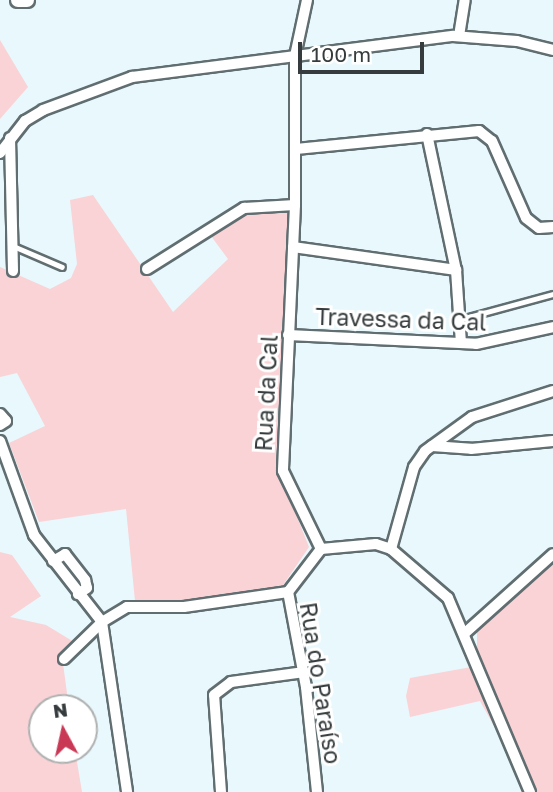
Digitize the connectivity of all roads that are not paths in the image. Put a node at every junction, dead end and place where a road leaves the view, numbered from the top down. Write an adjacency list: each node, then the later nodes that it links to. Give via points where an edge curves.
1 (18, 0): 2 (street)
2 (27, 0)
3 (307, 0): 7 (street, Rua da Cal)
4 (465, 0): 5 (street)
5 (459, 36): 6 (street, via 517,41); 7 (street)
6 (553, 50)
7 (295, 56): 9 (street, via 132,77 43,110); 10 (street, Rua da Cal)
8 (427, 134): 10 (street); 13 (street, via 479,131 492,141 526,218 539,228); 18 (street)
9 (10, 138): 11 (street); 14 (street)
10 (296, 149): 12 (street, Rua da Cal)
11 (0, 153)
12 (295, 205): 15 (street, Rua da Cal); 17 (street, via 244,208)
13 (553, 227)
14 (13, 246): 16 (lane); 19 (street)
15 (293, 247): 18 (street); 23 (street, Rua da Cal)
16 (62, 267)
17 (147, 269)
18 (456, 270): 21 (street)
19 (13, 271)
20 (553, 294): 21 (lane)
21 (461, 318): 24 (street)
22 (553, 327): 24 (street, Travessa da Cal, via 498,341)
23 (288, 335): 24 (street, Travessa da Cal); 32 (street, Rua da Cal, via 283,471)
24 (461, 343)
25 (553, 391): 30 (street, via 472,417)
26 (0, 414): 27 (street, via 6,421)
27 (0, 425)
28 (0, 441): 31 (street)
29 (553, 441): 30 (street, via 471,449)
30 (432, 446): 33 (street, via 414,467)
31 (4, 466): 36 (street, via 22,509 53,561 65,554 85,580 87,588 78,594)
32 (321, 549): 33 (street, via 376,544); 35 (street, Rua do Paraíso)
33 (391, 549): 37 (street, via 448,598)
34 (553, 554): 37 (street)
35 (288, 592): 36 (street, via 184,607 127,607); 39 (street, Rua do Paraíso)
36 (102, 622): 38 (street); 40 (street)
37 (465, 634): 43 (street)
38 (64, 659)
39 (304, 672): 41 (street, via 231,682 214,695); 42 (street, Rua do Paraíso)
40 (127, 792)
41 (221, 792)
42 (317, 792)
43 (530, 792)

